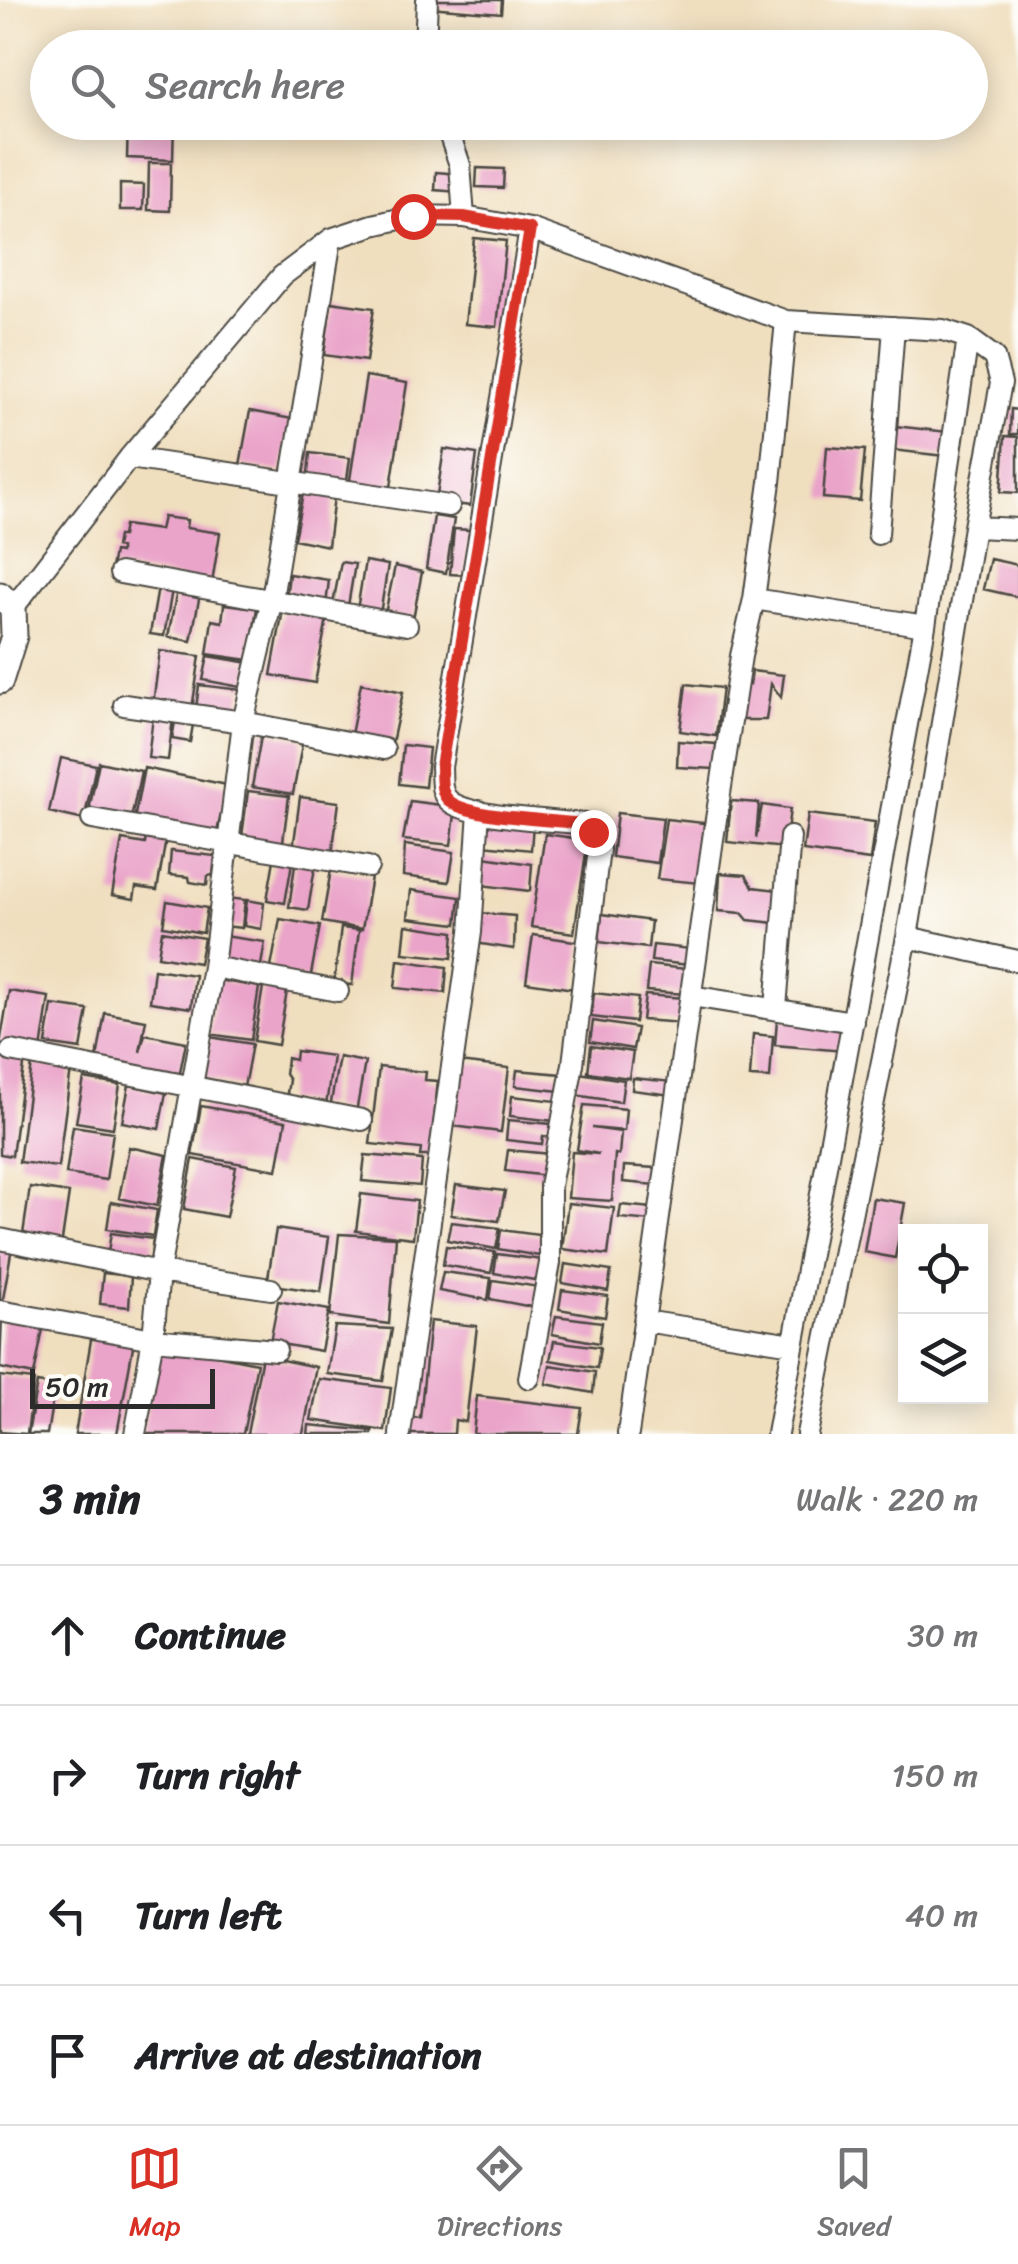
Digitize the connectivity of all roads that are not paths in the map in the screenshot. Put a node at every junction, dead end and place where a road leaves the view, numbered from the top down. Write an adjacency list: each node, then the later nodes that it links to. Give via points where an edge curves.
1 (427, 0): 2 (street)
2 (426, 30)
3 (451, 140): 4 (street)
4 (464, 217): 5 (street); 6 (street, via 413,216)
5 (530, 229): 7 (street); 26 (street, via 441,767 442,792)
6 (330, 239): 10 (street, via 282,276); 11 (street)
7 (786, 320): 8 (street); 18 (street)
8 (894, 328): 9 (street); 15 (street)
9 (968, 338): 13 (street, via 994,357 1001,383); 21 (street)
10 (129, 458): 11 (street); 19 (street)
11 (292, 484): 12 (street); 17 (street)
12 (449, 506)
13 (974, 526): 14 (street); 31 (street)
14 (1018, 529)
15 (878, 534)
16 (120, 573): 17 (street)
17 (272, 599): 20 (street); 24 (street)
18 (754, 599): 21 (street); 35 (street)
19 (6, 601): 22 (street, via 14,636)
20 (407, 626)
21 (926, 626): 37 (street)
22 (0, 681)
23 (124, 705): 24 (street)
24 (243, 722): 25 (street); 29 (street)
25 (384, 749)
26 (479, 811): 49 (street, via 584,824 599,849 573,1064 550,1186 550,1263); 51 (street, via 472,932)
27 (92, 819): 29 (street)
28 (790, 837): 36 (street)
29 (229, 844): 30 (street); 33 (street)
30 (368, 866)
31 (907, 937): 32 (street); 54 (street)
32 (1018, 961)
33 (212, 968): 34 (street); 39 (street)
34 (338, 991)
35 (691, 996): 36 (street); 45 (street)
36 (776, 1008): 37 (street)
37 (853, 1022): 47 (street)
38 (11, 1051): 39 (street)
39 (192, 1085): 40 (street); 42 (street)
40 (362, 1120)
41 (0, 1239): 42 (street)
42 (159, 1272): 43 (street); 46 (street)
43 (272, 1290)
44 (0, 1310): 46 (street)
45 (644, 1321): 47 (street); 52 (street)
46 (154, 1339): 48 (street); 50 (street)
47 (794, 1344): 53 (street)
48 (276, 1350)
49 (529, 1378)
50 (135, 1434)
51 (400, 1434)
52 (628, 1434)
53 (776, 1434)
54 (807, 1434)

